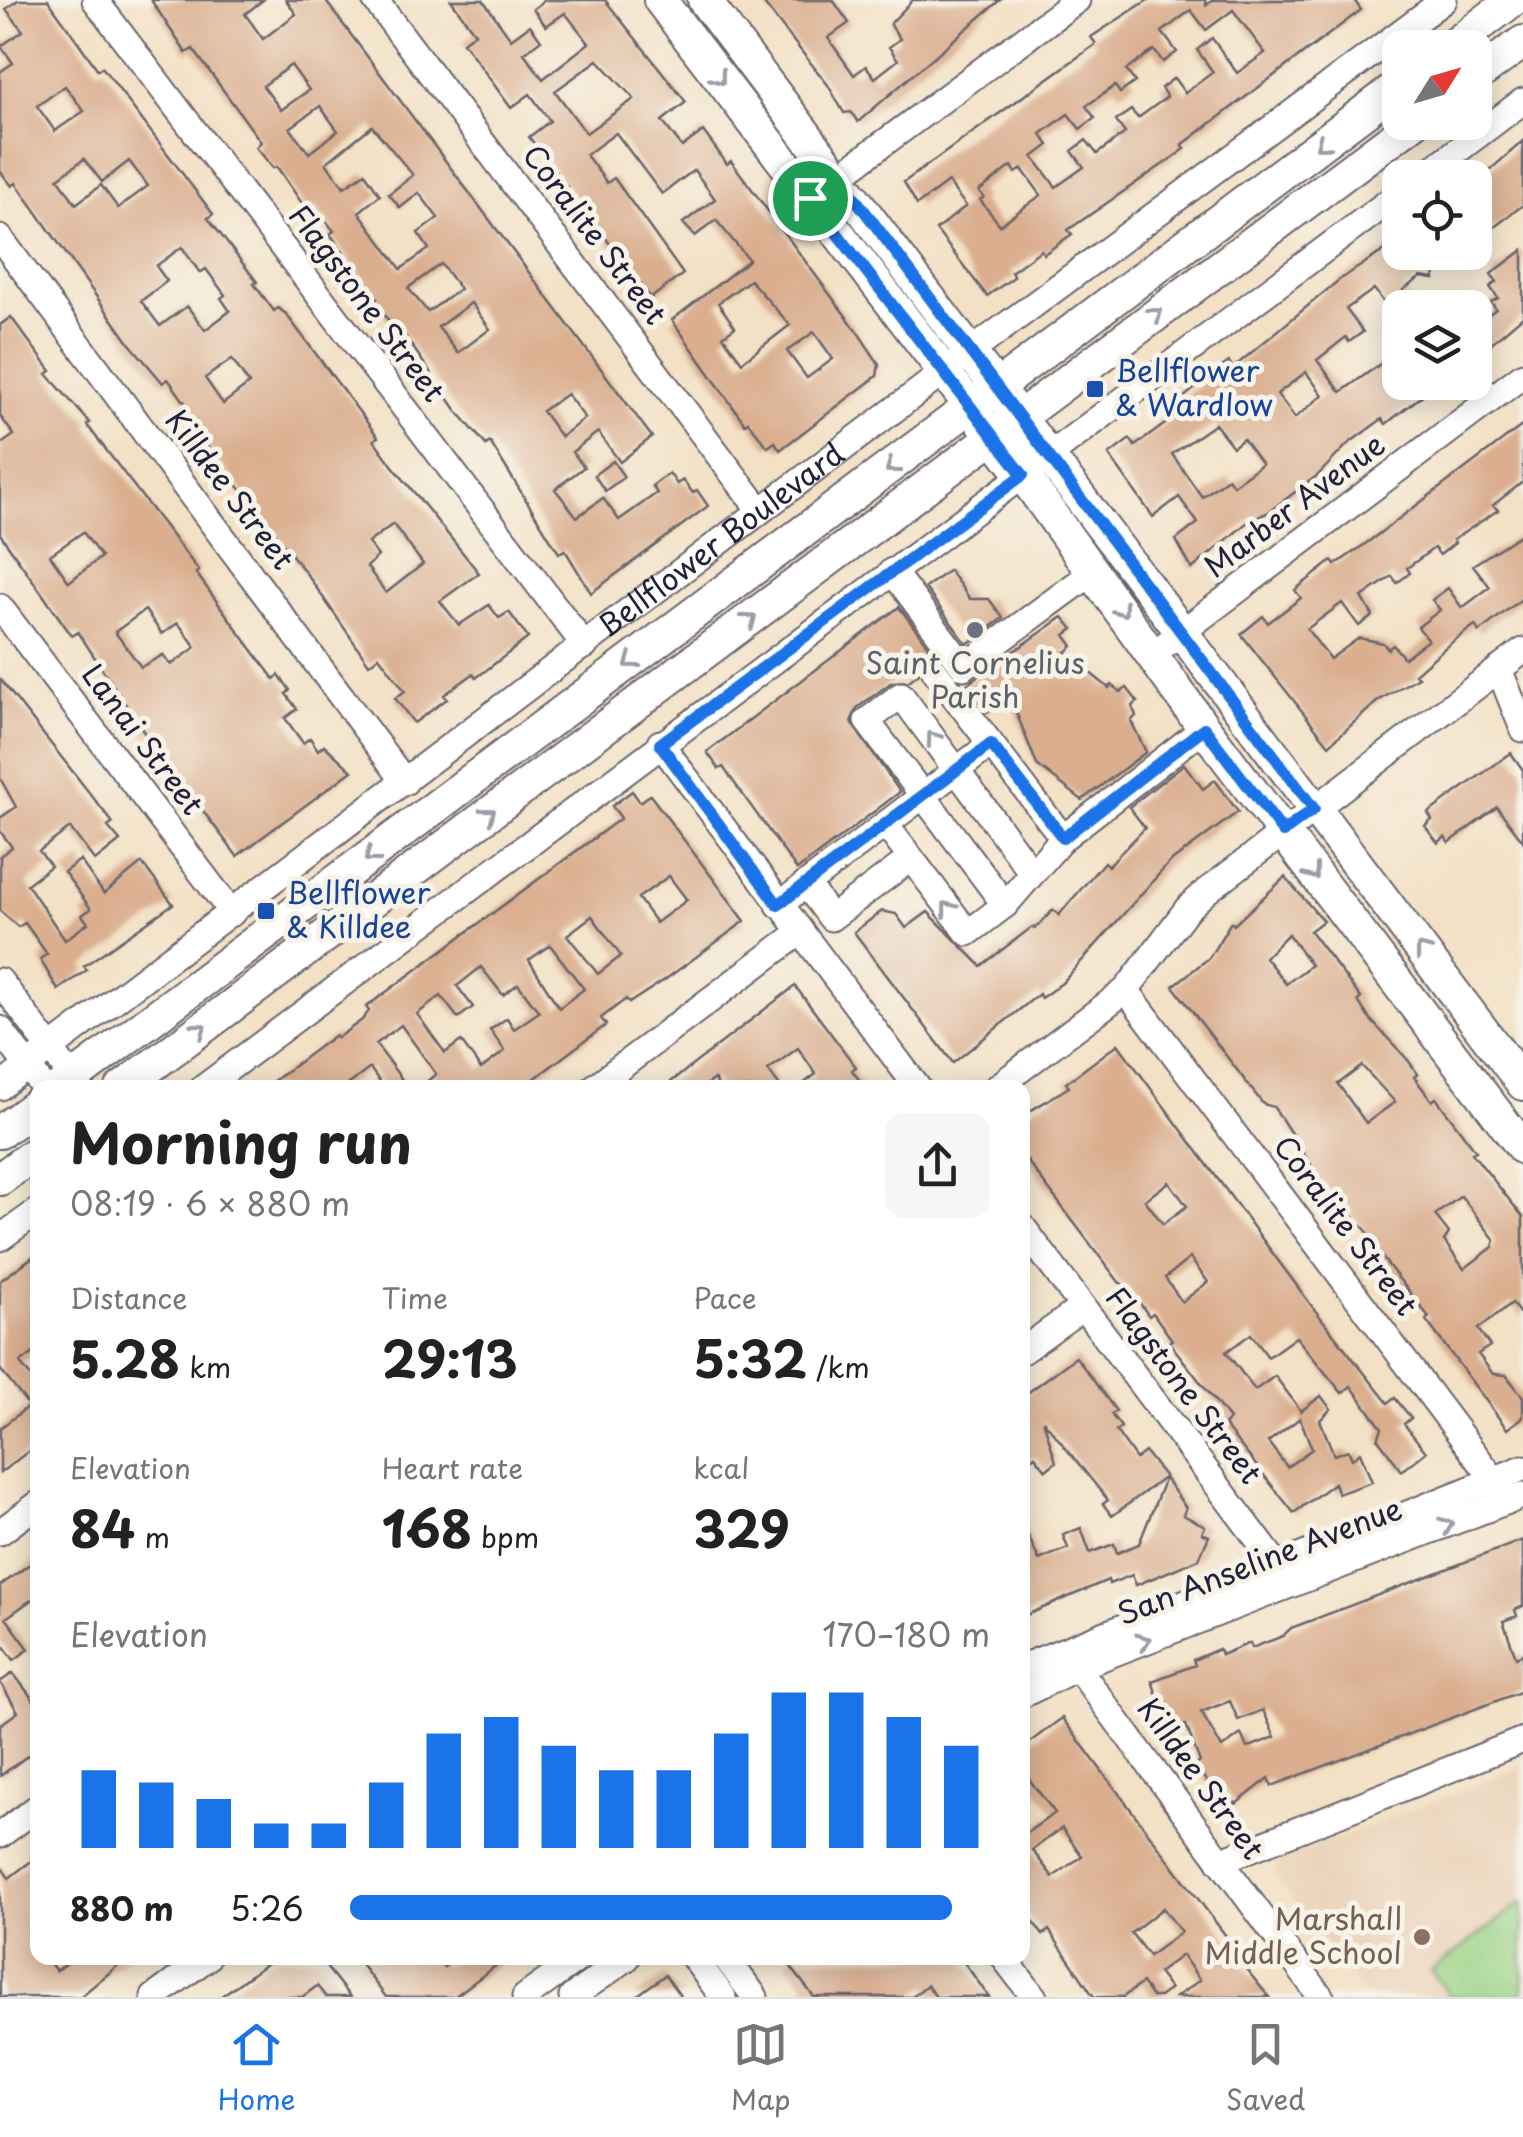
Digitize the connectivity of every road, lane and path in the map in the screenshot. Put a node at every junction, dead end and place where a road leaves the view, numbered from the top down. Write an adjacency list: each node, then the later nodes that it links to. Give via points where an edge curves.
1 (95, 0): 33 (street, Flagstone Street)
2 (376, 0): 28 (street, Coralite Street)
3 (1077, 0): 15 (street)
4 (1444, 0): 19 (street, Bellflower Boulevard)
5 (1513, 0): 8 (main road)
6 (706, 1): 7 (street); 15 (main road)
7 (669, 12): 16 (main road, one-way to 16)
8 (1474, 30)
9 (1523, 42): 10 (main road)
10 (1492, 65)
11 (1382, 99): 22 (main road, Bellflower Boulevard, one-way to 22)
12 (1523, 101): 14 (street)
13 (1390, 140): 24 (main road, one-way to 13)
14 (1444, 160)
15 (839, 177): 16 (street); 19 (main road)
16 (810, 198): 20 (main road)
17 (1382, 207): 26 (street)
18 (0, 238): 43 (street, Killdee Street)
19 (973, 350): 20 (street, Bellflower Boulevard); 22 (main road)
20 (943, 374): 23 (main road); 28 (street, Bellflower Boulevard)
21 (1523, 375): 32 (street, Marber Avenue)
22 (999, 386): 23 (main road, Bellflower Boulevard); 24 (main road)
23 (970, 409): 25 (main road); 66 (main road, Bellflower Boulevard, one-way to 66)
24 (1022, 414): 25 (main road); 26 (main road)
25 (992, 438): 27 (main road); 67 (main road, one-way to 25)
26 (1051, 455): 27 (street); 32 (main road)
27 (1023, 475): 29 (street); 30 (main road)
28 (760, 510): 33 (street, Bellflower Boulevard)
29 (892, 572): 36 (street); 40 (street)
30 (1093, 572): 34 (main road, one-way to 34); 36 (street, via 964,667)
31 (0, 606): 54 (street, Lanai Street)
32 (1182, 632): 34 (street, Marber Avenue); 45 (main road)
33 (585, 646): 43 (street, Bellflower Boulevard)
34 (1154, 653): 38 (main road)
35 (1516, 658): 39 (street); 45 (street)
36 (945, 663): 37 (street); 41 (street)
37 (901, 695): 42 (street, one-way to 37); 44 (street, via 867,721)
38 (1204, 728): 47 (main road); 48 (street)
39 (1523, 729)
40 (660, 744): 52 (street); 68 (street)
41 (991, 744): 42 (street); 48 (street)
42 (956, 770): 44 (street); 50 (street)
43 (405, 782): 54 (street, Bellflower Boulevard)
44 (922, 795): 46 (street); 53 (street)
45 (1314, 809): 47 (street); 57 (main road, one-way to 45)
46 (884, 824): 49 (street); 51 (street)
47 (1283, 832): 58 (street, via 1186,909); 59 (main road, one-way to 59)
48 (1063, 838): 50 (street)
49 (910, 859): 51 (street, via 831,918); 53 (street, one-way to 49, via 968,933)
50 (1032, 873): 53 (street)
51 (806, 884): 52 (street)
52 (778, 905): 55 (street)
53 (1005, 905)
54 (232, 913): 61 (street, Bellflower Boulevard)
55 (799, 932): 69 (street); 70 (street)
56 (0, 981): 61 (street)
57 (1448, 985): 59 (main road); 62 (main road)
58 (1126, 990): 71 (street); 85 (street, Coralite Street)
59 (1416, 1008): 76 (main road)
60 (0, 1029): 63 (street)
61 (51, 1049): 64 (street); 65 (street, Bellflower Boulevard)
62 (1518, 1067)
63 (56, 1080)
64 (57, 1080)
65 (57, 1080)
66 (58, 1080)
67 (133, 1080)
68 (213, 1080)
69 (604, 1080)
70 (912, 1080)
71 (1007, 1080)
72 (30, 1084): 73 (street, Bellflower Boulevard)
73 (0, 1087)
74 (30, 1110): 75 (main road)
75 (0, 1132)
76 (1523, 1148)
77 (30, 1157): 78 (main road)
78 (0, 1179)
79 (30, 1217): 81 (street)
80 (1030, 1237): 82 (street, Flagstone Street)
81 (0, 1238)
82 (1082, 1306): 83 (street); 88 (street, Flagstone Street)
83 (1030, 1346)
84 (1523, 1468): 85 (street, San Anseline Avenue)
85 (1510, 1493): 88 (street, San Anseline Avenue)
86 (30, 1510): 87 (street)
87 (0, 1532)
88 (1286, 1576): 89 (street, San Anseline Avenue)
89 (1070, 1657): 90 (street, San Anseline Avenue); 91 (street, San Anseline Avenue); 95 (street, Killdee Street)
90 (1030, 1666)
91 (1030, 1689)
92 (1523, 1740): 95 (street)
93 (30, 1814): 94 (street)
94 (0, 1835)
95 (1220, 1861): 108 (street, Killdee Street)
96 (197, 1965): 102 (street)
97 (569, 1965): 103 (street)
98 (617, 1965): 104 (street)
99 (699, 1965): 105 (street)
100 (731, 1965): 106 (street)
101 (1009, 1965): 107 (street)
102 (154, 1997)
103 (525, 1997)
104 (572, 1997)
105 (723, 1997)
106 (755, 1997)
107 (1034, 1997)
108 (1322, 1997)

